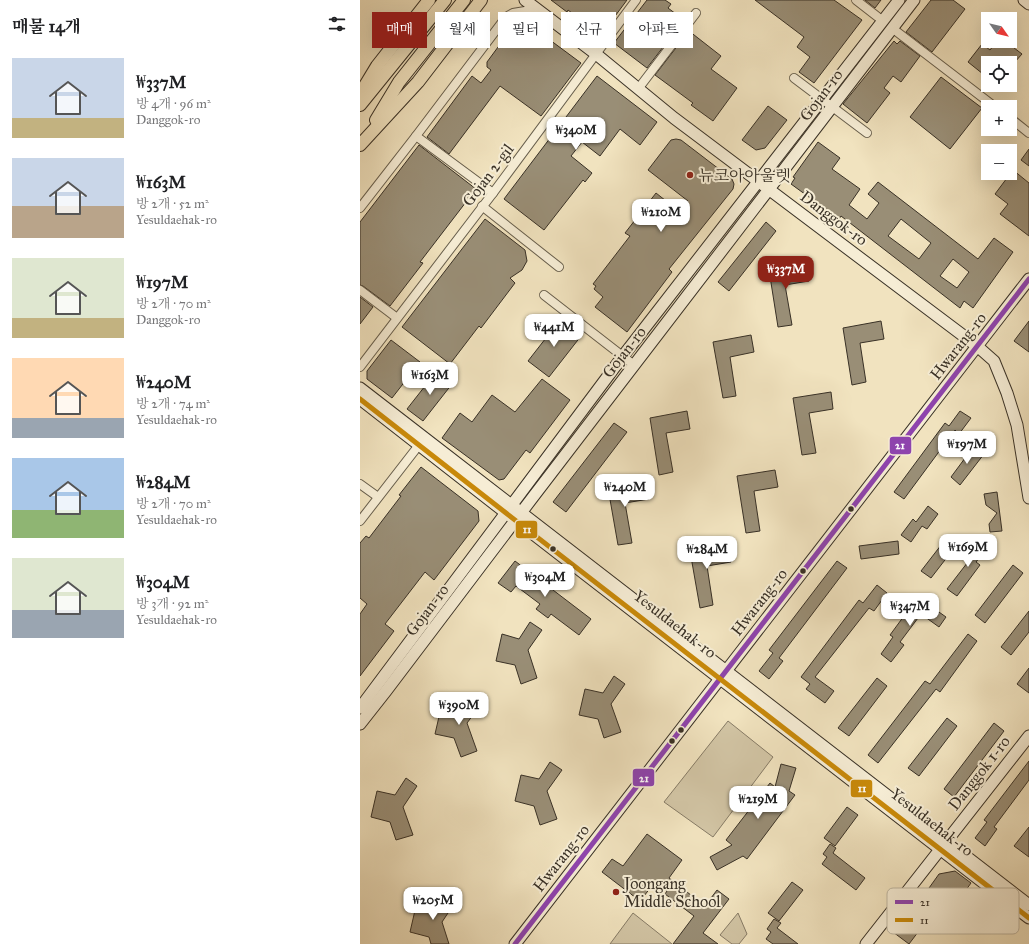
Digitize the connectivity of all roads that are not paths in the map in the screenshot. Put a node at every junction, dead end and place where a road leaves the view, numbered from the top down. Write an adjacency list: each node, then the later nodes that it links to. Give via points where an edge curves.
1 (429, 0): 19 (main road, via 377,66)
2 (445, 0): 22 (main road)
3 (464, 0): 28 (main road, via 399,82)
4 (480, 0): 28 (main road, via 418,82)
5 (525, 0): 12 (street, Danggok-ro)
6 (636, 0): 16 (street, Gojan 2-gil)
7 (856, 0): 14 (street)
8 (899, 0): 14 (street, Gojan-ro)
9 (914, 0): 15 (street, Gojan-ro)
10 (1024, 0): 11 (street)
11 (1029, 4)
12 (537, 10): 16 (street, Danggok-ro); 27 (street, via 513,13 506,17)
13 (696, 13): 18 (street)
14 (883, 21): 20 (street, Gojan-ro)
15 (892, 28): 21 (street); 23 (street, Gojan-ro)
16 (596, 54): 18 (street, Danggok-ro); 31 (street, Gojan 2-gil)
17 (794, 78): 20 (street)
18 (638, 88): 29 (street, Danggok-ro)
19 (360, 94)
20 (822, 99): 23 (street); 29 (street, Gojan-ro)
21 (986, 100)
22 (360, 105)
23 (832, 107): 25 (street); 30 (street, Gojan-ro)
24 (1017, 124): 26 (street)
25 (867, 133)
26 (1029, 133)
27 (416, 136): 31 (street); 33 (street)
28 (360, 145)
29 (758, 181): 30 (street, Danggok-ro); 40 (street, Gojan-ro)
30 (769, 189): 39 (street, Danggok-ro); 41 (street, Gojan-ro)
31 (493, 193): 32 (street, Gojan 2-gil)
32 (482, 206): 34 (street); 38 (street, Gojan 2-gil)
33 (360, 208)
34 (559, 267)
35 (1029, 279): 39 (street, Hwarang-ro)
36 (360, 290): 38 (street)
37 (544, 295): 40 (street)
38 (397, 318): 42 (street, Gojan 2-gil)
39 (977, 346): 48 (street, Danggok-ro, via 994,361 1007,393 1016,425); 52 (street, Hwarang-ro)
40 (623, 356): 41 (street); 49 (street, Gojan-ro)
41 (634, 365): 50 (street, Gojan-ro)
42 (360, 367)
43 (360, 388): 49 (street, Yesuldaehak-ro)
44 (360, 399): 45 (street, Yesuldaehak-ro)
45 (419, 444): 47 (street); 49 (street, Yesuldaehak-ro)
46 (360, 484): 47 (street)
47 (378, 497): 51 (street)
48 (1029, 498)
49 (509, 509): 50 (street, Yesuldaehak-ro); 53 (street, Gojan-ro)
50 (518, 516): 52 (street, Yesuldaehak-ro); 54 (street, Gojan-ro)
51 (360, 521)
52 (723, 675): 56 (street, Yesuldaehak-ro); 65 (street, Hwarang-ro)
53 (360, 708)
54 (360, 724)
55 (1029, 736): 56 (street, Danggok 1-ro)
56 (943, 846): 57 (street, Danggok 1-ro); 58 (street, Yesuldaehak-ro); 59 (street, Yesuldaehak-ro)
57 (910, 888)
58 (993, 888)
59 (1004, 888)
60 (1019, 898): 61 (street, Yesuldaehak-ro)
61 (1029, 905)
62 (1019, 910): 64 (street, Yesuldaehak-ro)
63 (887, 917): 66 (street, Danggok 1-ro)
64 (1029, 918)
65 (515, 944)
66 (866, 944)

